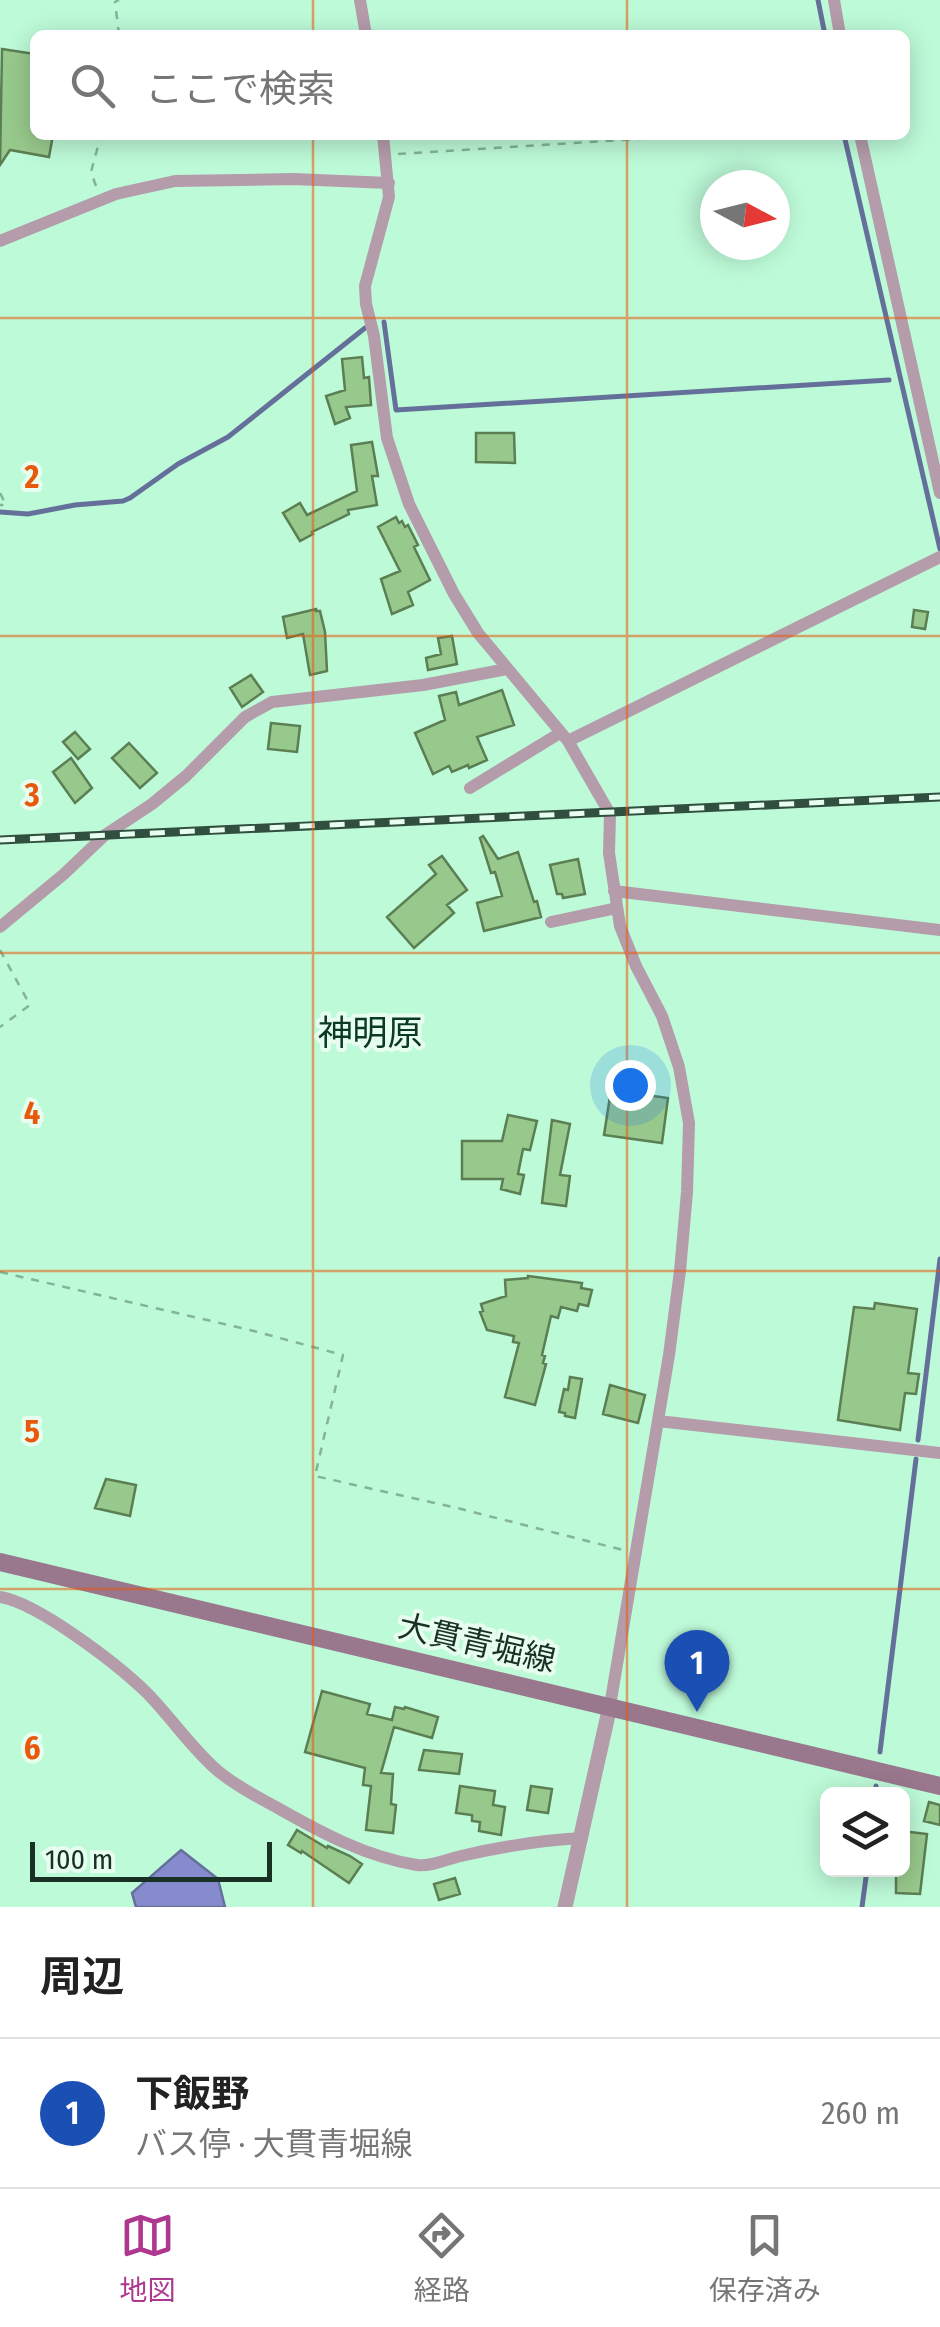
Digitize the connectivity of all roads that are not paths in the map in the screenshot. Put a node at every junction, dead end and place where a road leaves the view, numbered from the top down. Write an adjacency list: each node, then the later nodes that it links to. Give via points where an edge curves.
1 (360, 0): 3 (street)
2 (834, 0): 4 (street)
3 (365, 30)
4 (839, 30)
5 (384, 140): 7 (street)
6 (861, 140): 9 (street)
7 (389, 183): 8 (street, via 175,181 116,194); 11 (street, via 365,286 387,438 431,551 478,633)
8 (0, 242)
9 (940, 493)
10 (940, 556): 12 (street)
11 (508, 669): 12 (street); 17 (street, via 272,702 245,717 186,776 104,834)
12 (564, 737): 13 (street); 14 (street, via 610,814)
13 (470, 788)
14 (614, 891): 15 (street); 18 (street)
15 (617, 908): 16 (street); 19 (street, via 679,1066 689,1123 680,1271)
16 (551, 922)
17 (0, 927)
18 (940, 930)
19 (658, 1421): 20 (street); 23 (street)
20 (940, 1453)
21 (0, 1562): 23 (main road, 大貫青堀線)
22 (0, 1597): 25 (street, via 98,1652 146,1692 218,1771 352,1846 423,1866)
23 (610, 1706): 24 (main road, 大貫青堀線); 25 (street)
24 (940, 1786)
25 (582, 1838): 26 (street)
26 (566, 1907)

